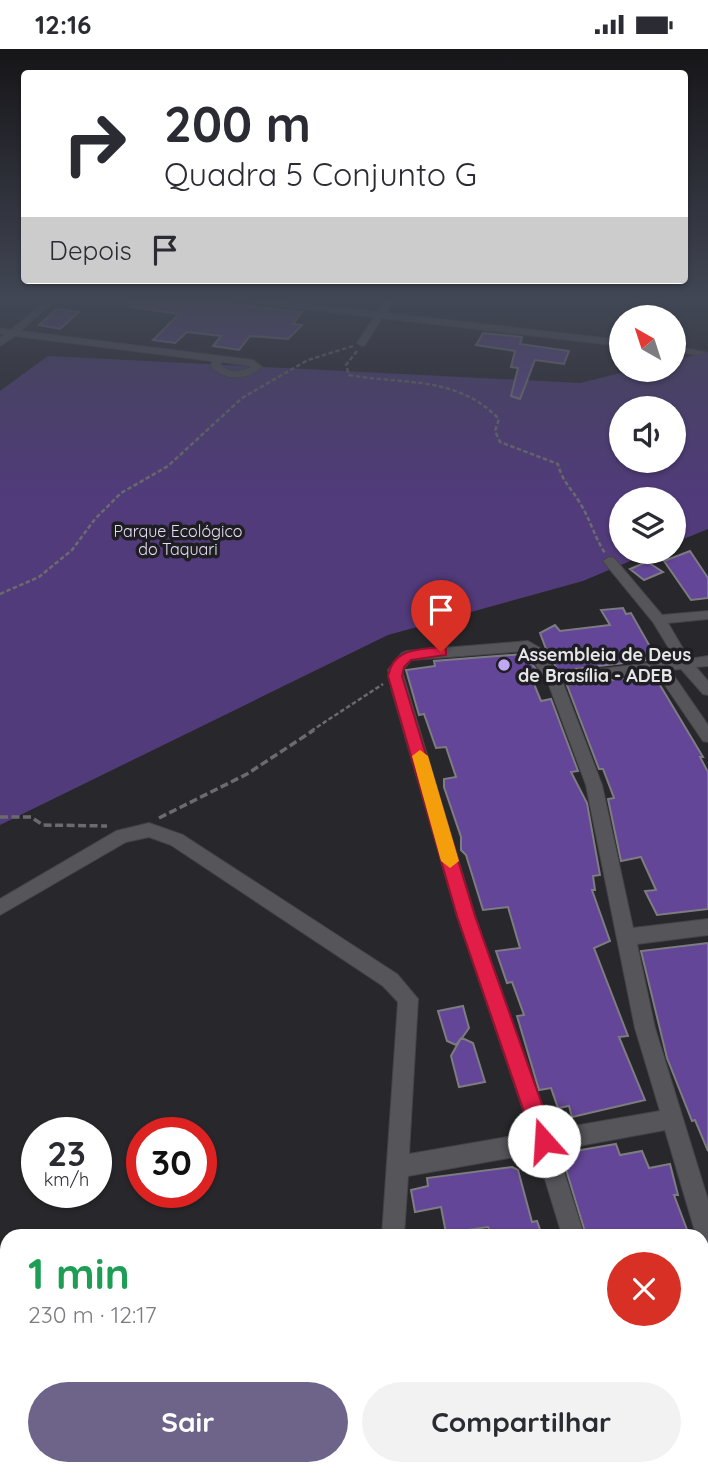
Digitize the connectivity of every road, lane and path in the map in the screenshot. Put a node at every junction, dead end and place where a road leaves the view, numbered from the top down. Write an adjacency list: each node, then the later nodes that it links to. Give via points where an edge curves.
1 (298, 366): 5 (path, via 242,398 168,466 121,493 72,550 29,583)
2 (346, 366): 3 (path, via 349,375 461,391 487,406 499,419 495,431 500,442 558,464 562,480 586,514)
3 (609, 561)
4 (612, 564): 7 (street)
5 (0, 594)
6 (708, 615): 7 (street)
7 (659, 620): 9 (street)
8 (708, 661): 9 (street)
9 (685, 664): 10 (street); 13 (street)
10 (660, 667): 12 (street); 14 (street)
11 (395, 676): 12 (street, via 397,665 407,656 517,646 533,648); 16 (path, via 247,773); 21 (street, via 466,916)
12 (554, 679): 19 (street, via 594,785)
13 (708, 690)
14 (708, 737)
15 (0, 817): 16 (path, via 31,817 55,827 116,827)
16 (122, 836): 17 (street); 22 (street, via 149,830 177,840 400,989 408,999 408,1010)
17 (0, 908)
18 (708, 927): 19 (street)
19 (627, 937): 20 (street, via 645,1028)
20 (672, 1119): 21 (street); 25 (street)
21 (544, 1141): 22 (street); 24 (street)
22 (399, 1167): 23 (street)
23 (394, 1229)
24 (571, 1229)
25 (706, 1229)

